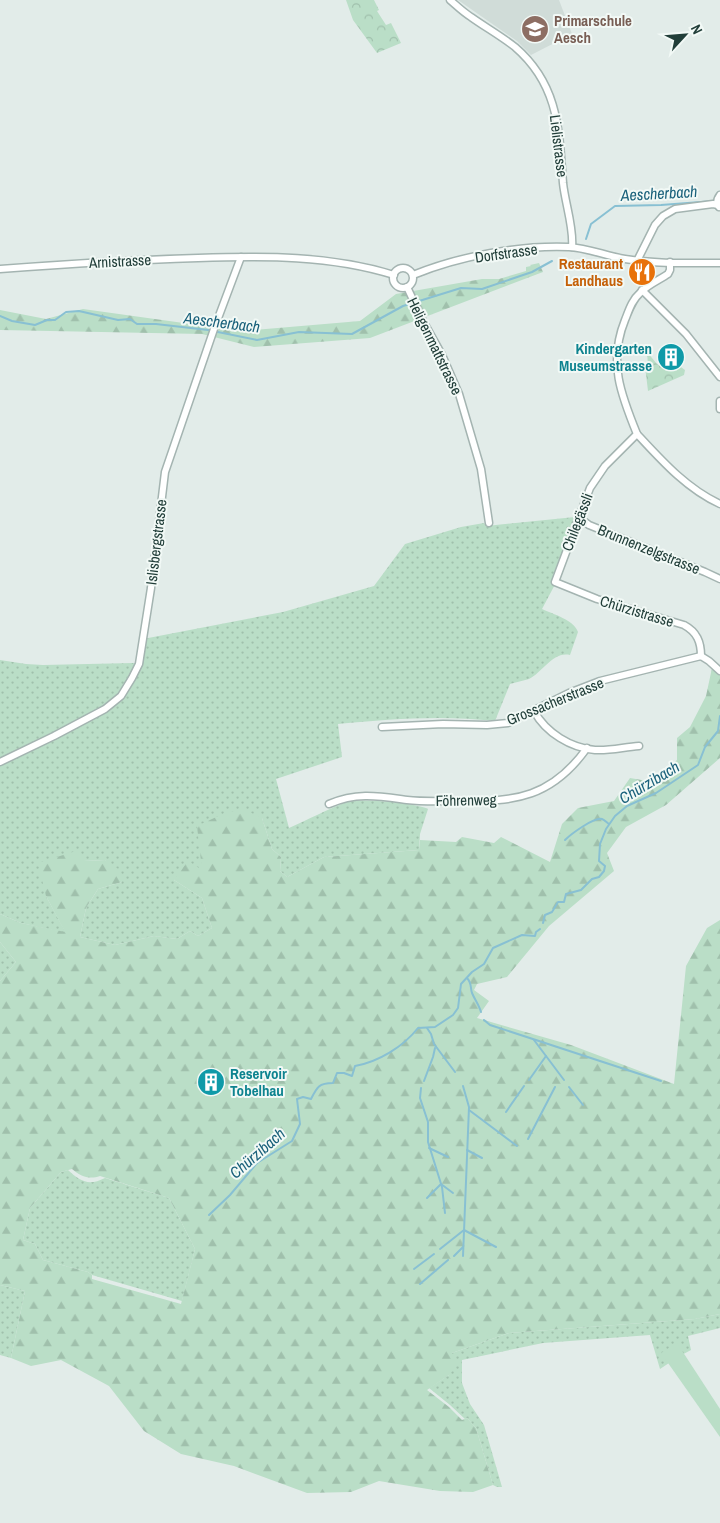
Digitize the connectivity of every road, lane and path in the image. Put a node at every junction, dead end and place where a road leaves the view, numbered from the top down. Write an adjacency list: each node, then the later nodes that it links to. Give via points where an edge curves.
1 (450, 0): 3 (street, Lielistrasse, via 515,48 535,70 547,90 558,123)
2 (719, 201): 5 (street, via 675,209 662,216)
3 (572, 247): 5 (street, Dorfstrasse); 10 (street, Dorfstrasse, via 503,251)
4 (241, 257): 8 (street, Arnistrasse); 9 (street, via 347,263); 28 (street, Islisbergstrasse, via 165,472 139,664 121,696 105,709)
5 (637, 261): 6 (street, Dorfstrasse)
6 (670, 262): 7 (street, Dorfstrasse); 12 (street, via 668,274)
7 (720, 263)
8 (0, 268)
9 (394, 275): 10 (street, via 403,268); 11 (street, via 396,284)
10 (413, 275): 11 (street, via 413,281)
11 (407, 287): 19 (street, Heligenmattstrasse, via 459,394 481,469)
12 (642, 290): 13 (street, via 686,334); 16 (street, via 632,303 622,327 617,357 620,387)
13 (720, 377)
14 (720, 401): 15 (street)
15 (720, 409)
16 (637, 434): 17 (street, via 682,480); 18 (street, Chilegässli, via 590,488)
17 (720, 504)
18 (578, 517): 20 (street, Brunnenzelgstrasse, via 589,525); 21 (street, Chilegässli)
19 (489, 523)
20 (720, 579)
21 (555, 582): 22 (street, Chürzistrasse, via 597,599 684,625 698,639)
22 (700, 656): 23 (street); 24 (street, Grossacherstrasse, via 600,681)
23 (720, 671)
24 (534, 711): 25 (street, Grossacherstrasse, via 508,723); 27 (street, via 551,732 572,745)
25 (382, 727)
26 (639, 746): 27 (street, via 606,750)
27 (587, 748): 29 (street, Föhrenweg, via 566,773 530,794 513,799 430,801 362,795)
28 (0, 762)
29 (328, 804)

